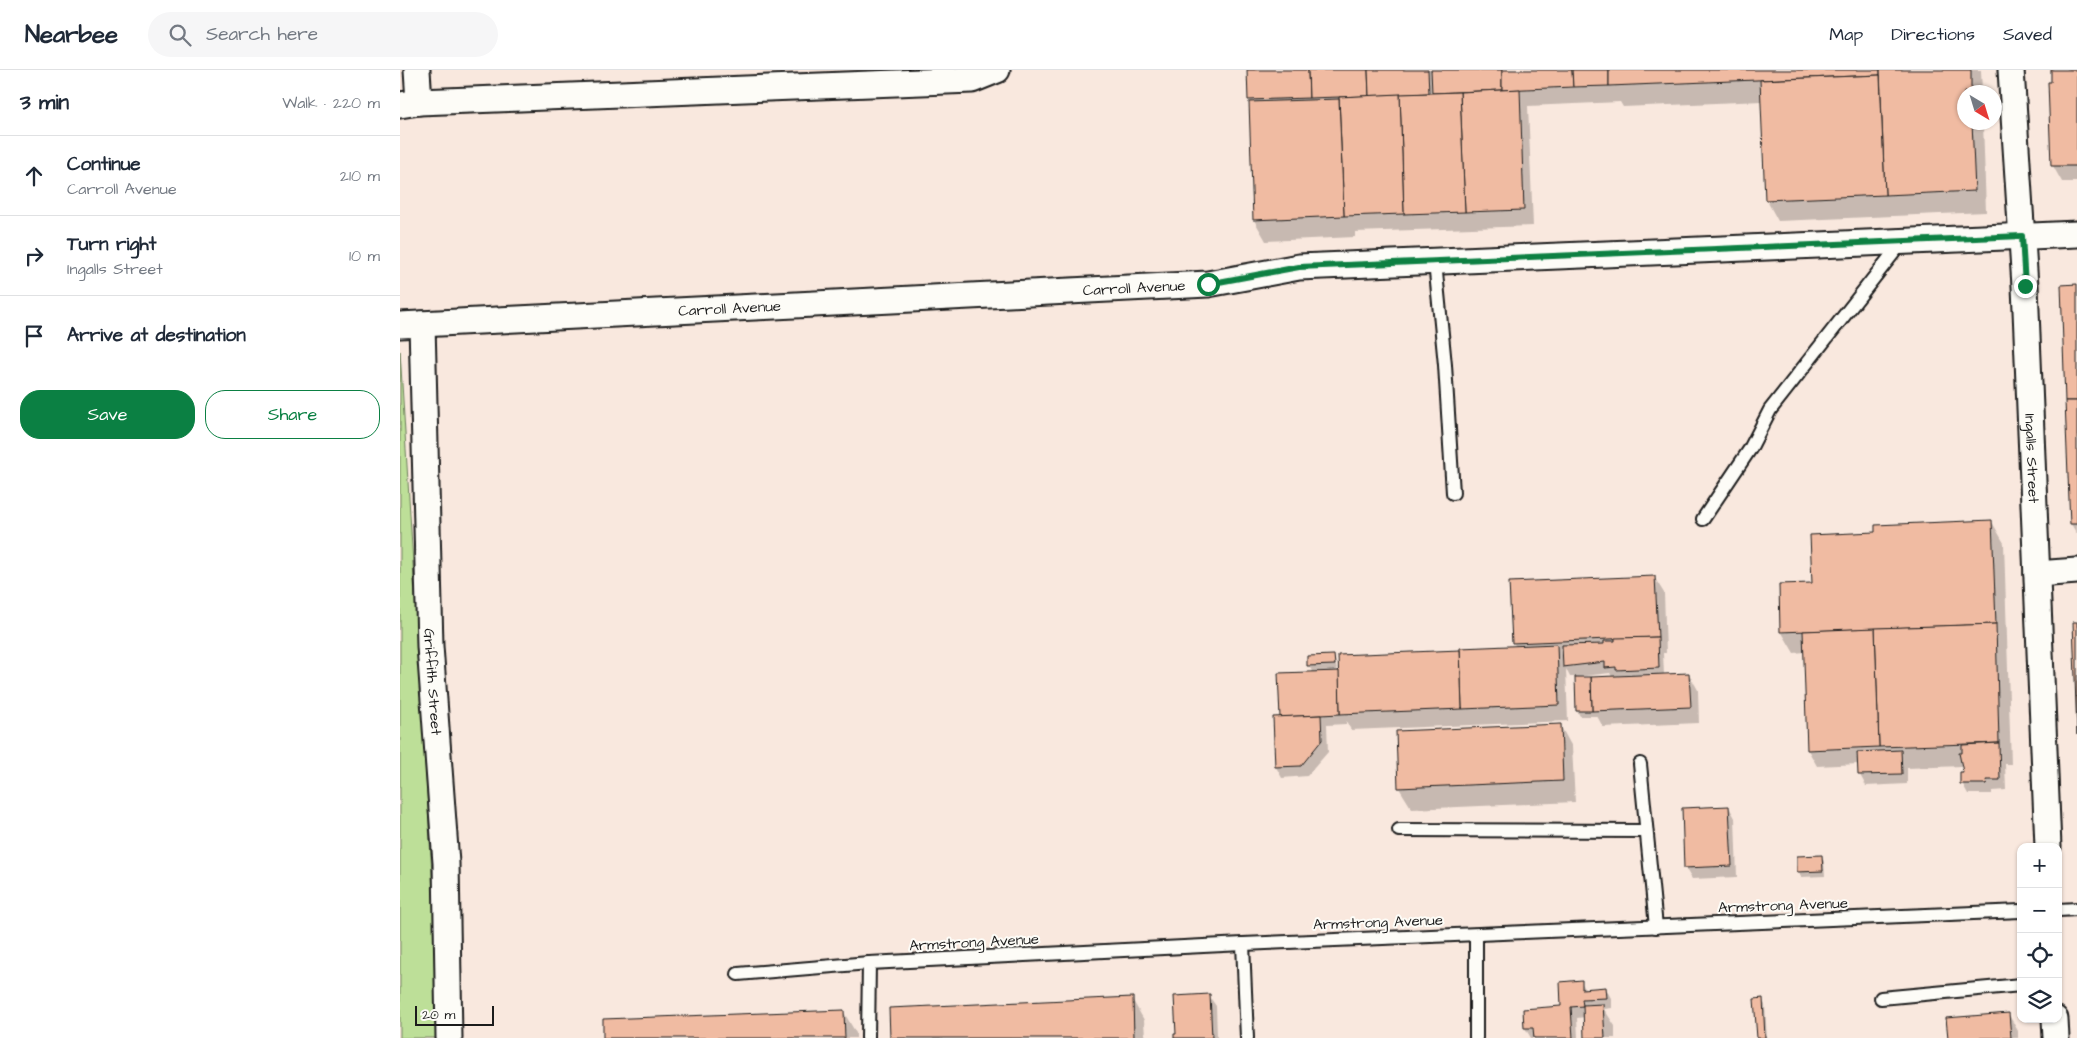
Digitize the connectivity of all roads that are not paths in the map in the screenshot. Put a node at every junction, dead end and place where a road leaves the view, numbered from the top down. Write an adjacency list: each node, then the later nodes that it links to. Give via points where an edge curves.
1 (417, 70): 4 (street)
2 (997, 70): 4 (street, via 972,80)
3 (2011, 70): 6 (street, Ingalls Street)
4 (409, 103)
5 (2077, 234): 6 (street, Carroll Avenue)
6 (2022, 236): 7 (street, Carroll Avenue); 13 (street, Ingalls Street)
7 (1902, 242): 8 (street, Carroll Avenue); 11 (lane, via 1770,410 1750,449)
8 (1435, 262): 9 (street, Carroll Avenue, via 1299,267 1208,284); 10 (lane)
9 (411, 324): 29 (street, Griffith Street, via 446,863)
10 (1453, 494)
11 (1703, 519)
12 (2077, 571): 13 (street)
13 (2037, 574): 17 (street, Ingalls Street)
14 (1640, 764): 16 (lane)
15 (1399, 830): 16 (lane)
16 (1646, 831): 21 (lane)
17 (2048, 843)
18 (2077, 909): 19 (lane)
19 (2062, 910)
20 (2017, 912): 21 (lane, Armstrong Avenue)
21 (1656, 927): 22 (lane, Armstrong Avenue)
22 (1476, 934): 23 (lane, Armstrong Avenue); 32 (lane)
23 (1243, 944): 24 (lane, Armstrong Avenue); 31 (lane)
24 (869, 964): 25 (lane, Armstrong Avenue); 30 (lane)
25 (738, 974)
26 (2017, 984): 27 (lane)
27 (1881, 998)
28 (2055, 1023): 33 (street)
29 (450, 1038)
30 (868, 1038)
31 (1247, 1038)
32 (1476, 1038)
33 (2056, 1038)

